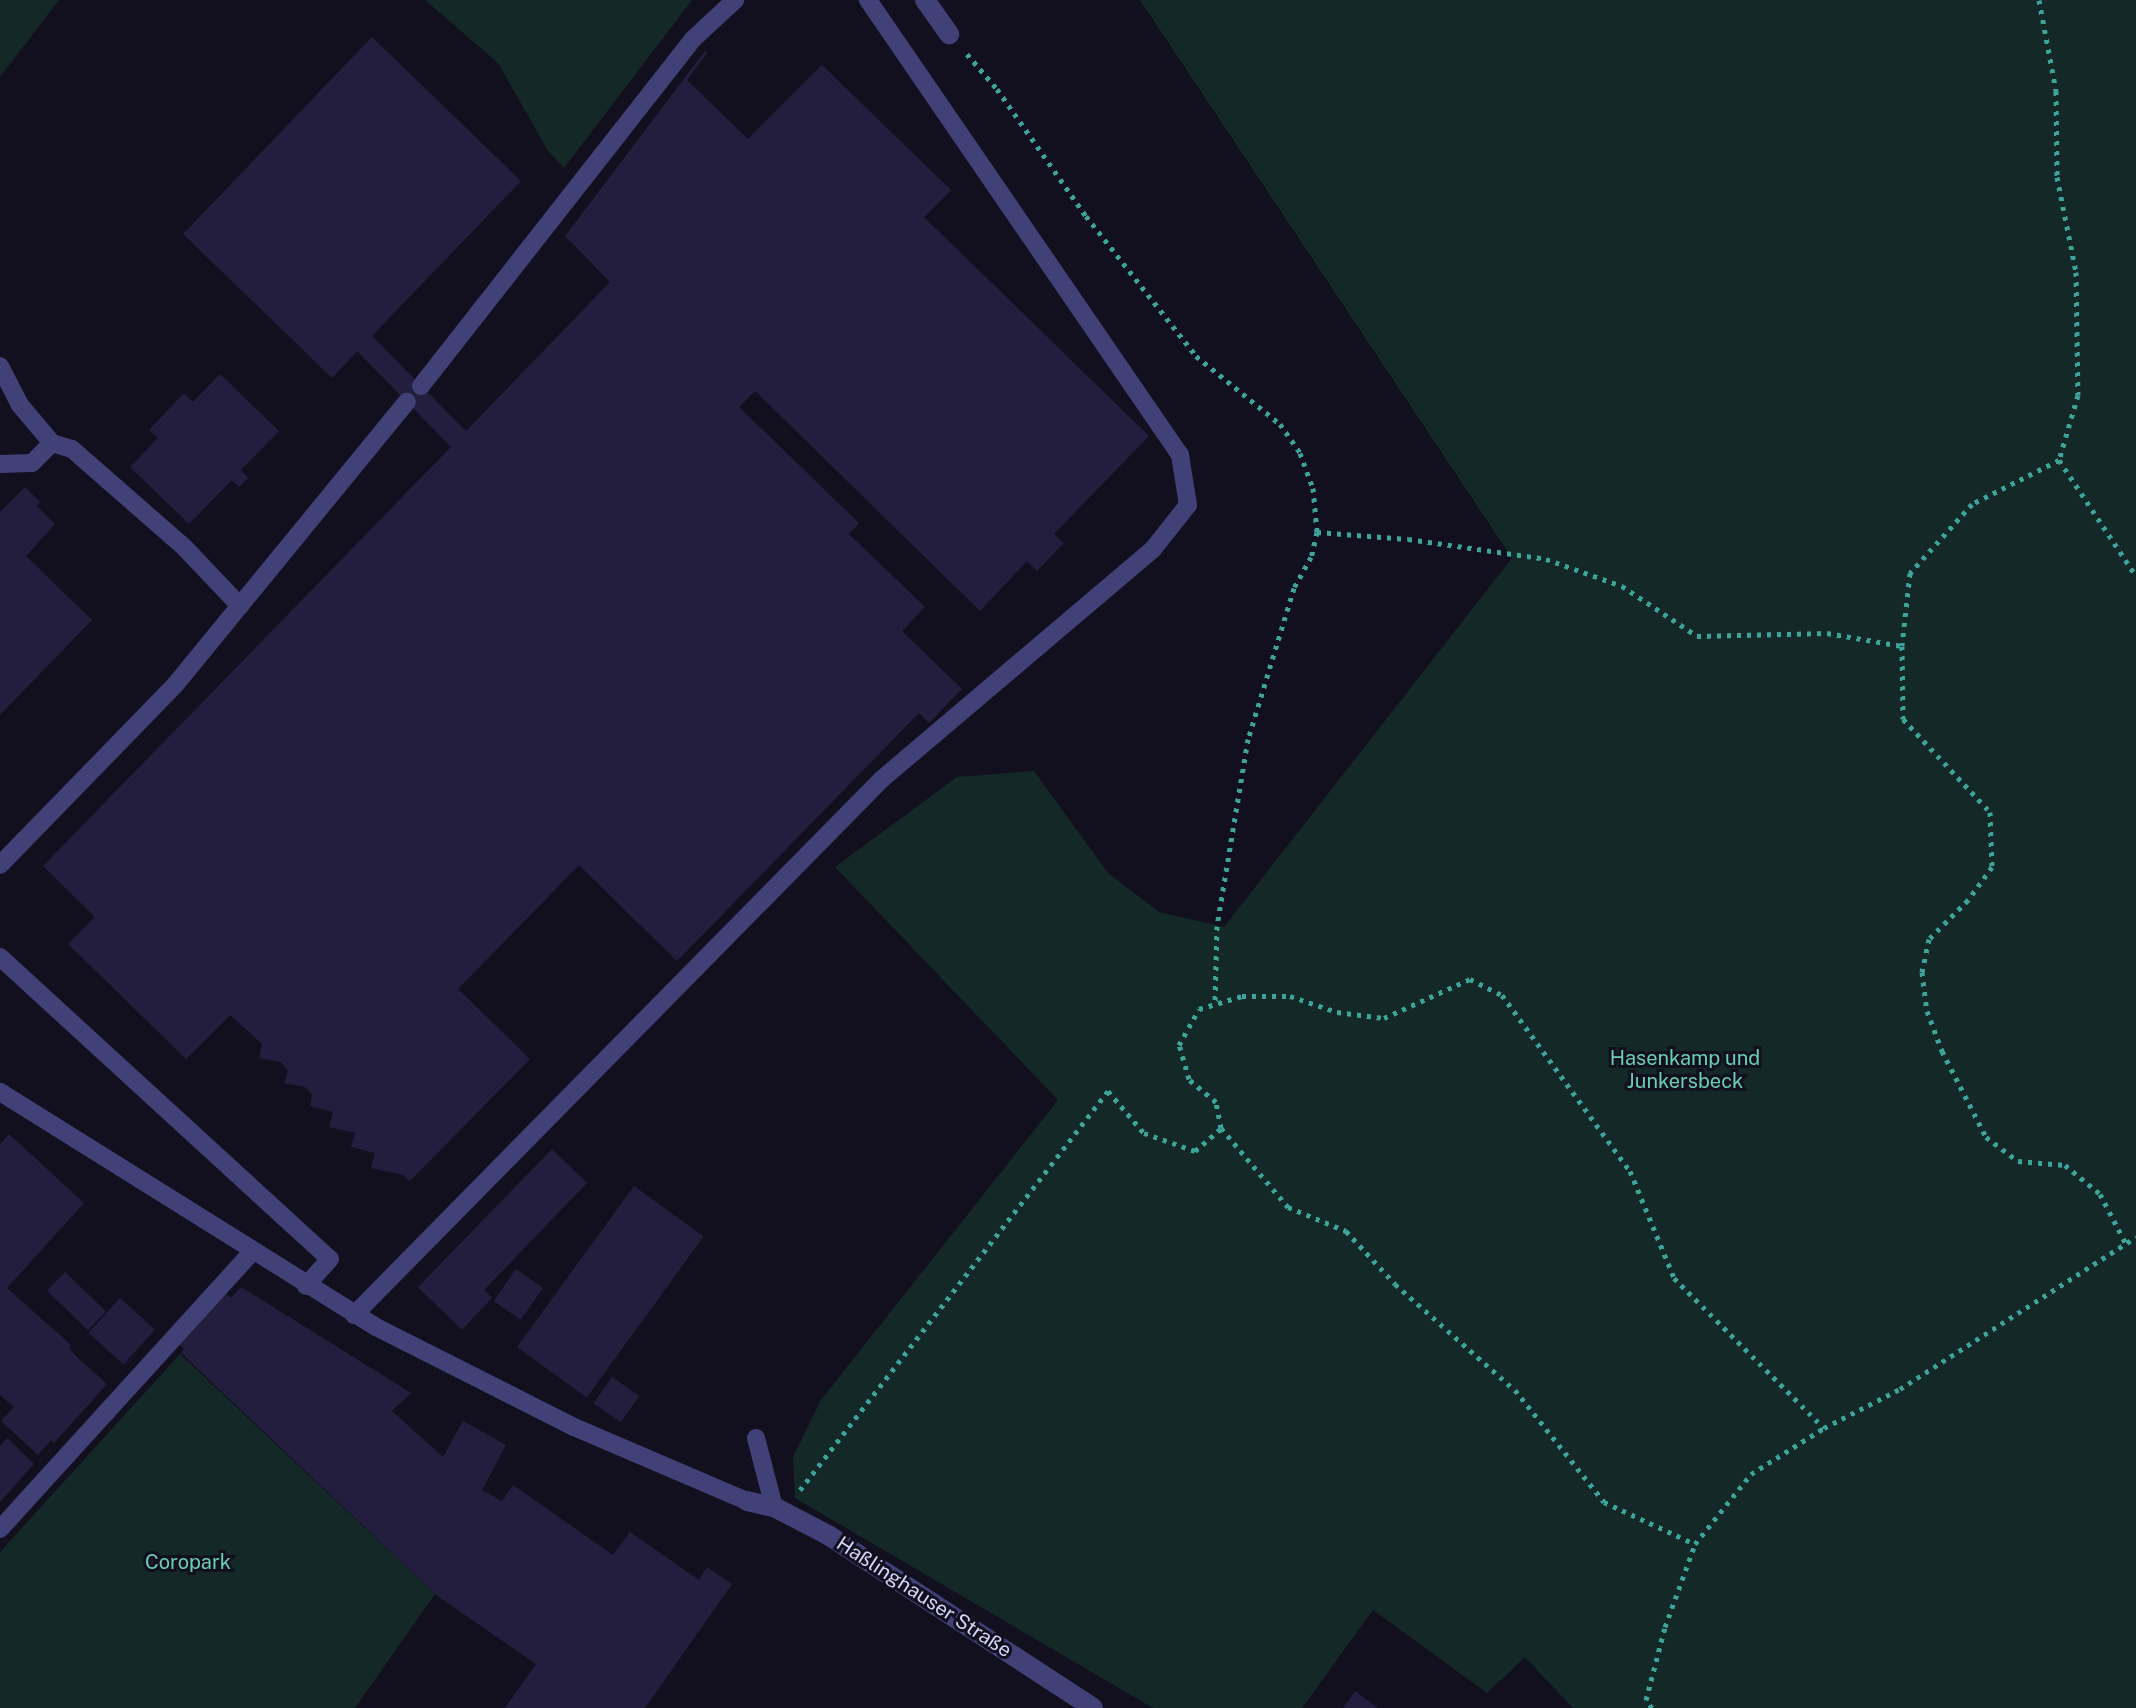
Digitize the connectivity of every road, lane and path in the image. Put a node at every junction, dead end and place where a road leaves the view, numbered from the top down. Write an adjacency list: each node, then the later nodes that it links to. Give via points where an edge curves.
1 (735, 0): 7 (lane, via 692,40)
2 (868, 0): 26 (lane, via 1180,455 1188,505 1153,549 882,779)
3 (925, 0): 5 (street)
4 (2039, 0): 10 (path, via 2056,91 2057,177 2076,272 2078,395)
5 (949, 34)
6 (0, 366): 9 (lane, via 20,405)
7 (421, 386)
8 (407, 402): 14 (lane)
9 (52, 443): 11 (lane, via 32,463); 14 (lane, via 72,449 185,548)
10 (2059, 460): 13 (path); 15 (path, via 1972,504 1910,573)
11 (0, 464)
12 (1317, 532): 15 (path, via 1546,559 1622,586 1697,636 1827,633)
13 (2136, 576)
14 (240, 606): 16 (lane, via 175,685)
15 (1902, 646): 23 (path, via 1903,719 1990,812 1992,867 1929,939 1922,972 1927,1011 1986,1137 2018,1161 2065,1165 2100,1194)
16 (0, 865)
17 (1217, 926): 19 (path)
18 (0, 957): 25 (lane, via 330,1259)
19 (1215, 1004): 21 (path, via 1199,1009 1179,1045 1189,1079 1216,1102); 27 (path, via 1242,996 1290,996 1337,1012 1384,1018 1470,979 1502,995 1630,1171 1674,1278)
20 (0, 1092): 24 (lane)
21 (1221, 1128): 30 (path, via 1195,1151 1144,1133 1108,1091); 32 (path, via 1288,1207 1346,1231 1395,1284 1515,1390 1604,1502)
22 (2136, 1237): 23 (path)
23 (2126, 1244): 27 (path, via 1900,1389)
24 (251, 1253): 25 (lane); 31 (lane)
25 (306, 1286): 26 (lane)
26 (354, 1315): 29 (lane, via 574,1427)
27 (1824, 1428): 32 (path, via 1751,1474)
28 (756, 1438): 30 (lane)
29 (747, 1501): 30 (street, Haßlinghauser Straße)
30 (778, 1509): 33 (street, Haßlinghauser Straße, via 828,1535)
31 (0, 1529)
32 (1695, 1544): 34 (path, via 1665,1627 1646,1700)
33 (1093, 1708)
34 (1652, 1708)

